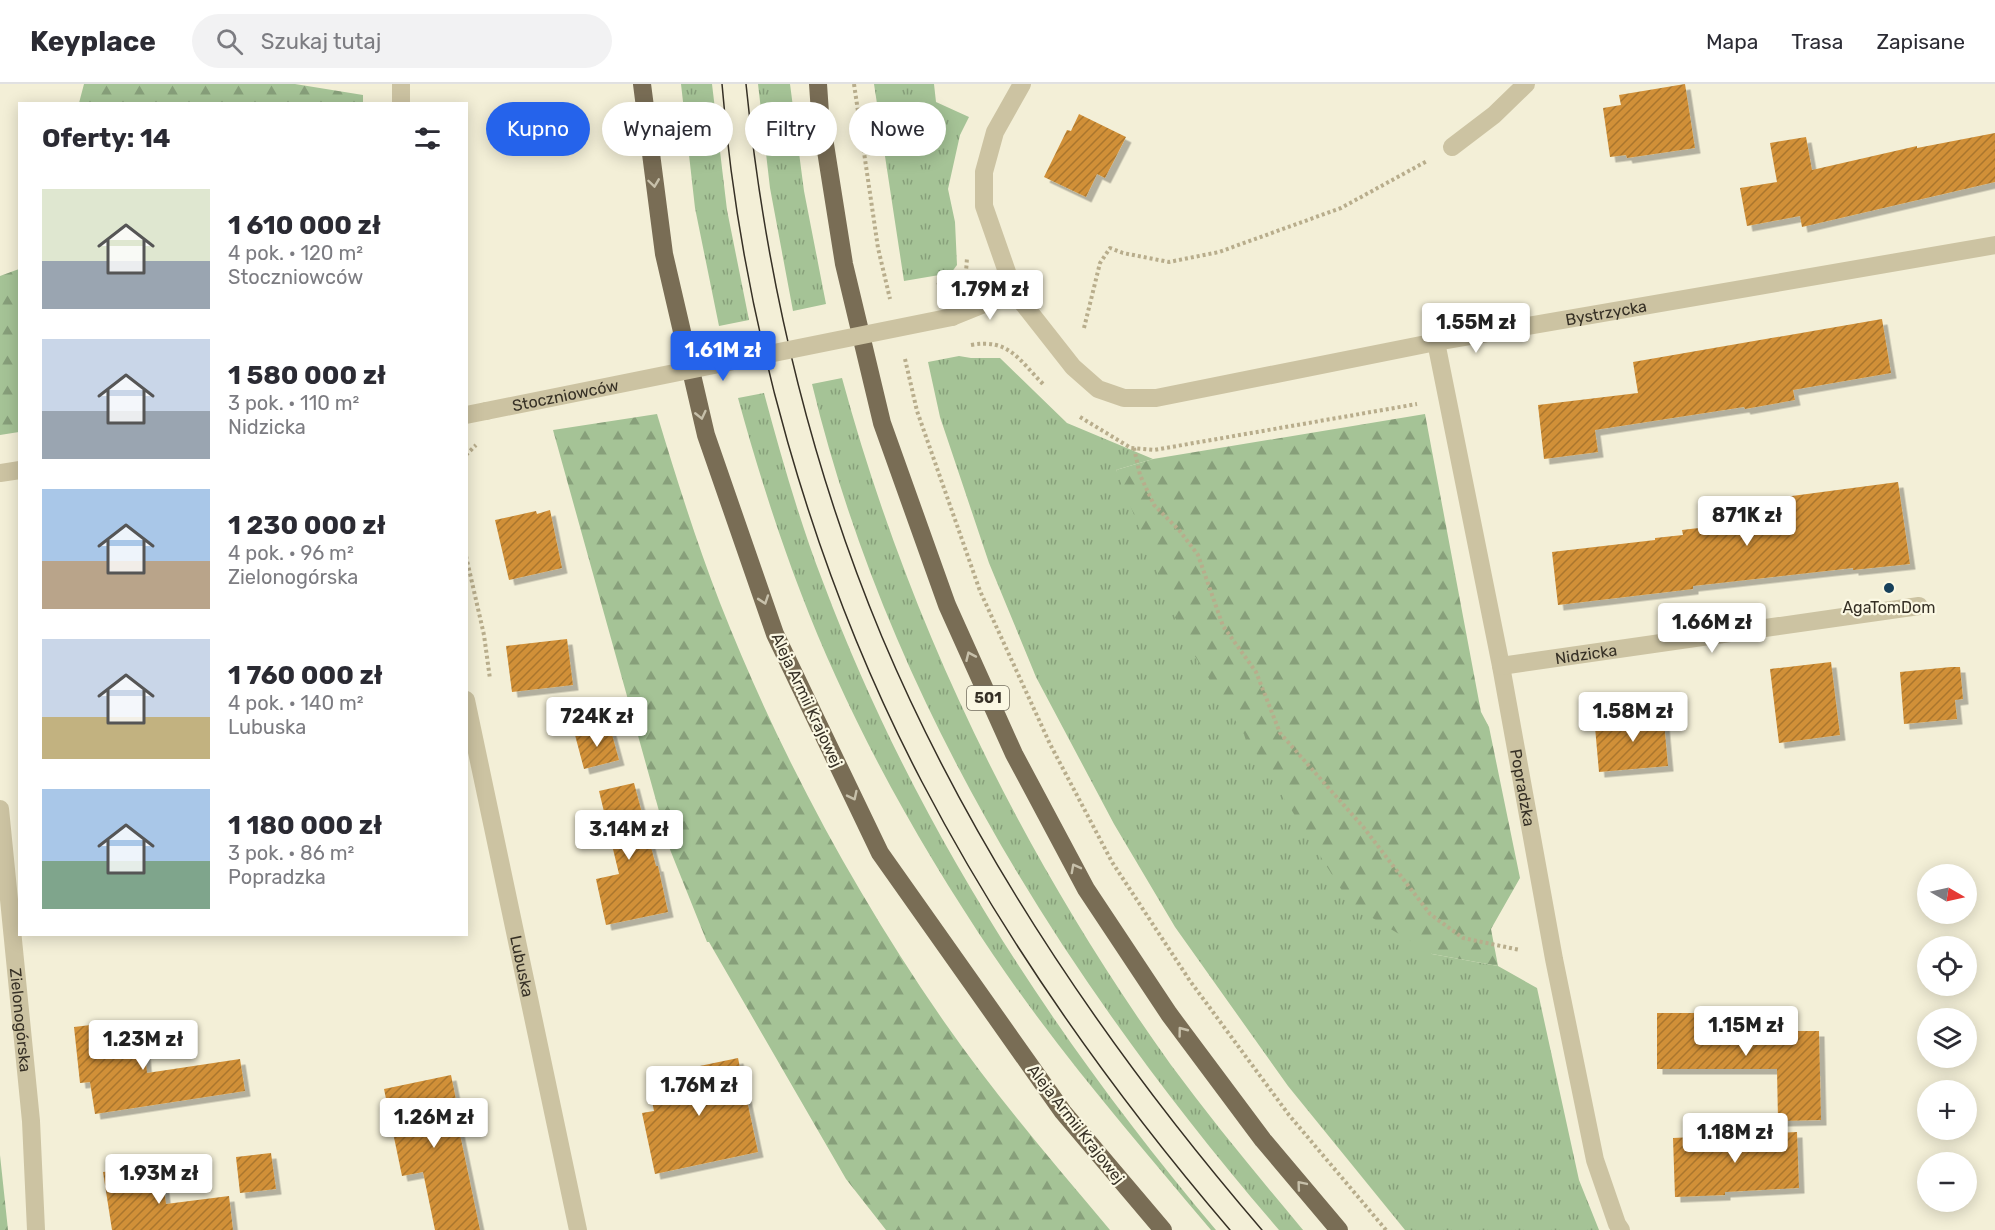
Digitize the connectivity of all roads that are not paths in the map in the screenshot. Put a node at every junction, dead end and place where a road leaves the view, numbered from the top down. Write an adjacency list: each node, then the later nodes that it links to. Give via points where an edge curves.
1 (401, 84): 6 (street)
2 (642, 84): 20 (main road, Aleja Armii Krajowej, one-way to 20, via 664,254 706,435 776,634 880,853 1063,1112)
3 (818, 84): 21 (main road, 501, one-way to 3, via 1263,1140 1169,1014 1086,889 1009,743 947,605 882,423 844,264)
4 (1022, 84): 9 (street, Bystrzycka, via 995,132 984,172 984,206)
5 (1526, 84): 7 (street)
6 (400, 102)
7 (1452, 147)
8 (1995, 244): 10 (street, Bystrzycka)
9 (1014, 292): 10 (street, Bystrzycka, via 1073,367 1098,389 1124,398 1156,398); 11 (street, Stoczniowców, bridge, via 952,317)
10 (1436, 342): 15 (street, Popradzka)
11 (468, 415)
12 (18, 470): 13 (street)
13 (0, 473)
14 (1919, 606): 15 (street, Nidzicka)
15 (1501, 666): 22 (street, Popradzka, via 1595,1160)
16 (468, 709): 19 (street, Lubuska)
17 (0, 809): 18 (street, Zielonogórska, via 31,1121)
18 (36, 1230)
19 (578, 1230)
20 (1162, 1230)
21 (1339, 1230)
22 (1622, 1230)

